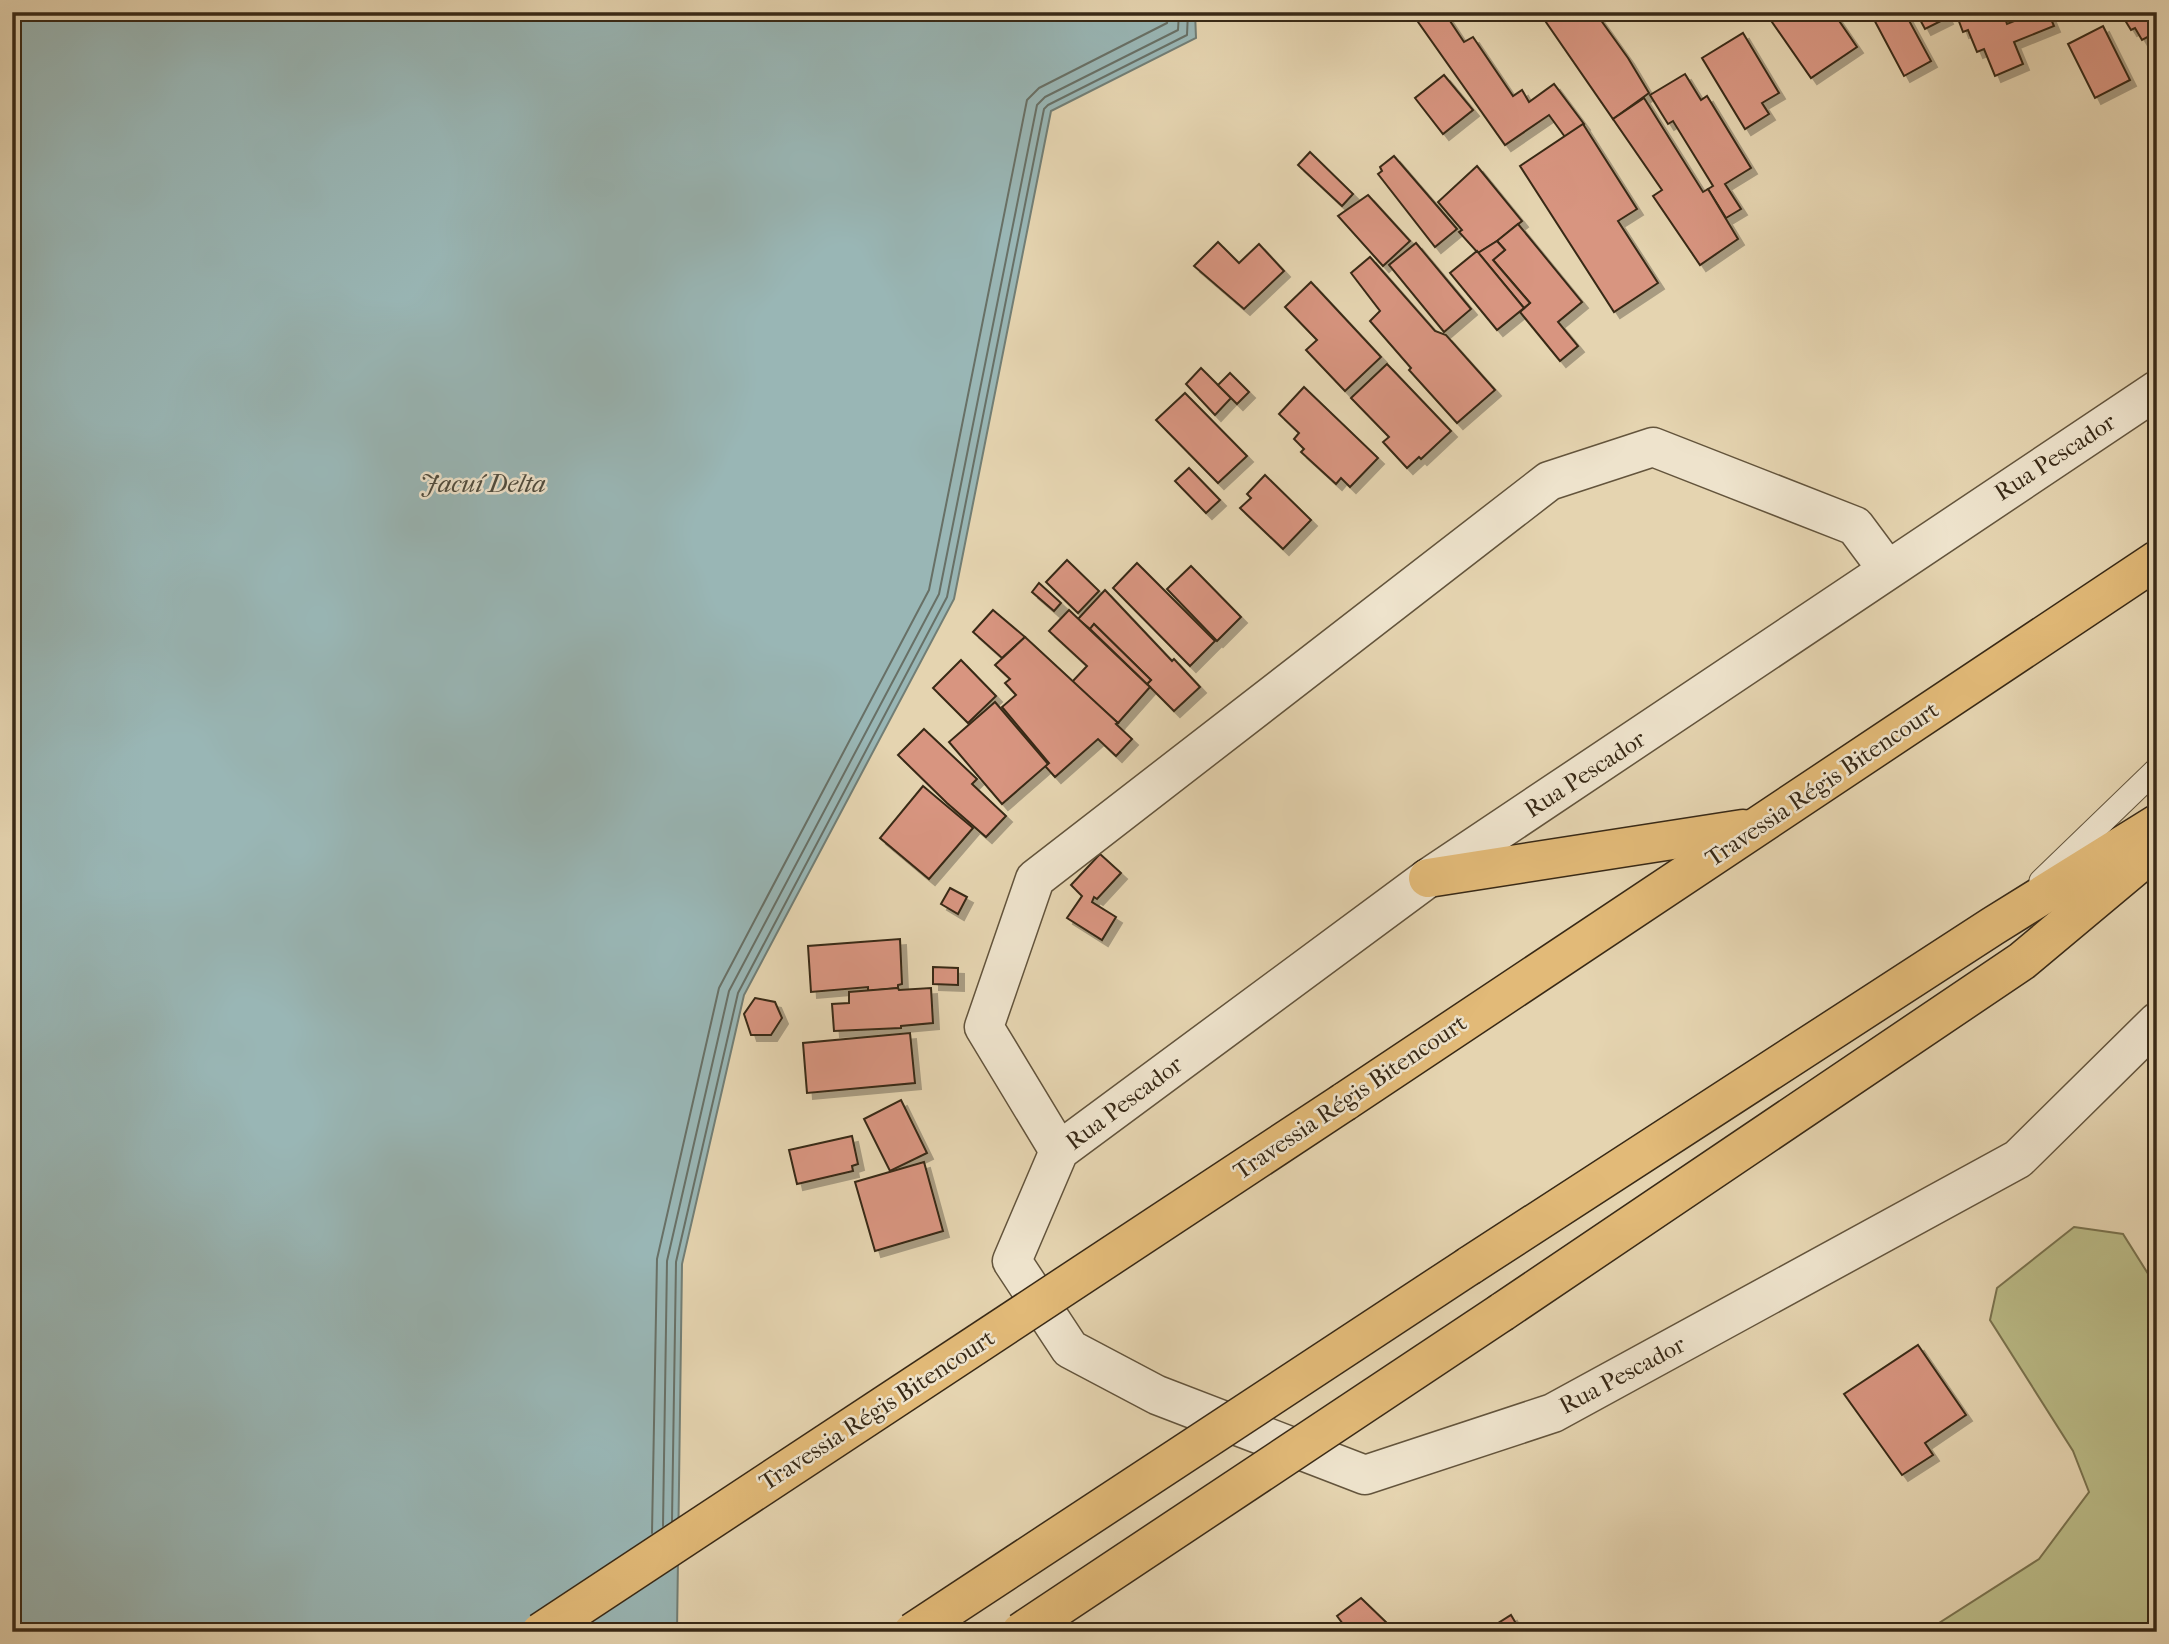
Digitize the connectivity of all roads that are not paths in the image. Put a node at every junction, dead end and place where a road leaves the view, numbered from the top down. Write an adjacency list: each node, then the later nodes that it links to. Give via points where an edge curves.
1 (2157, 390): 3 (street, Rua Pescador)
2 (2157, 560): 6 (highway, Travessia Régis Bitencourt)
3 (1887, 569): 8 (street, Rua Pescador); 11 (street, via 1855,526 1653,447 1549,481 1035,879 984,1027)
4 (2157, 769): 9 (lane)
5 (2157, 824): 9 (highway)
6 (1756, 828): 8 (highway); 12 (highway, Travessia Régis Bitencourt, bridge)
7 (2157, 848): 14 (highway, bridge, via 2022,961)
8 (1428, 878): 11 (street, Rua Pescador)
9 (1993, 926): 13 (highway, bridge)
10 (2157, 1022): 11 (street, Rua Pescador, via 2018,1159 1553,1413 1365,1475 1157,1395 1070,1349 1012,1261)
11 (1059, 1151)
12 (541, 1632)
13 (913, 1632)
14 (1021, 1632)

